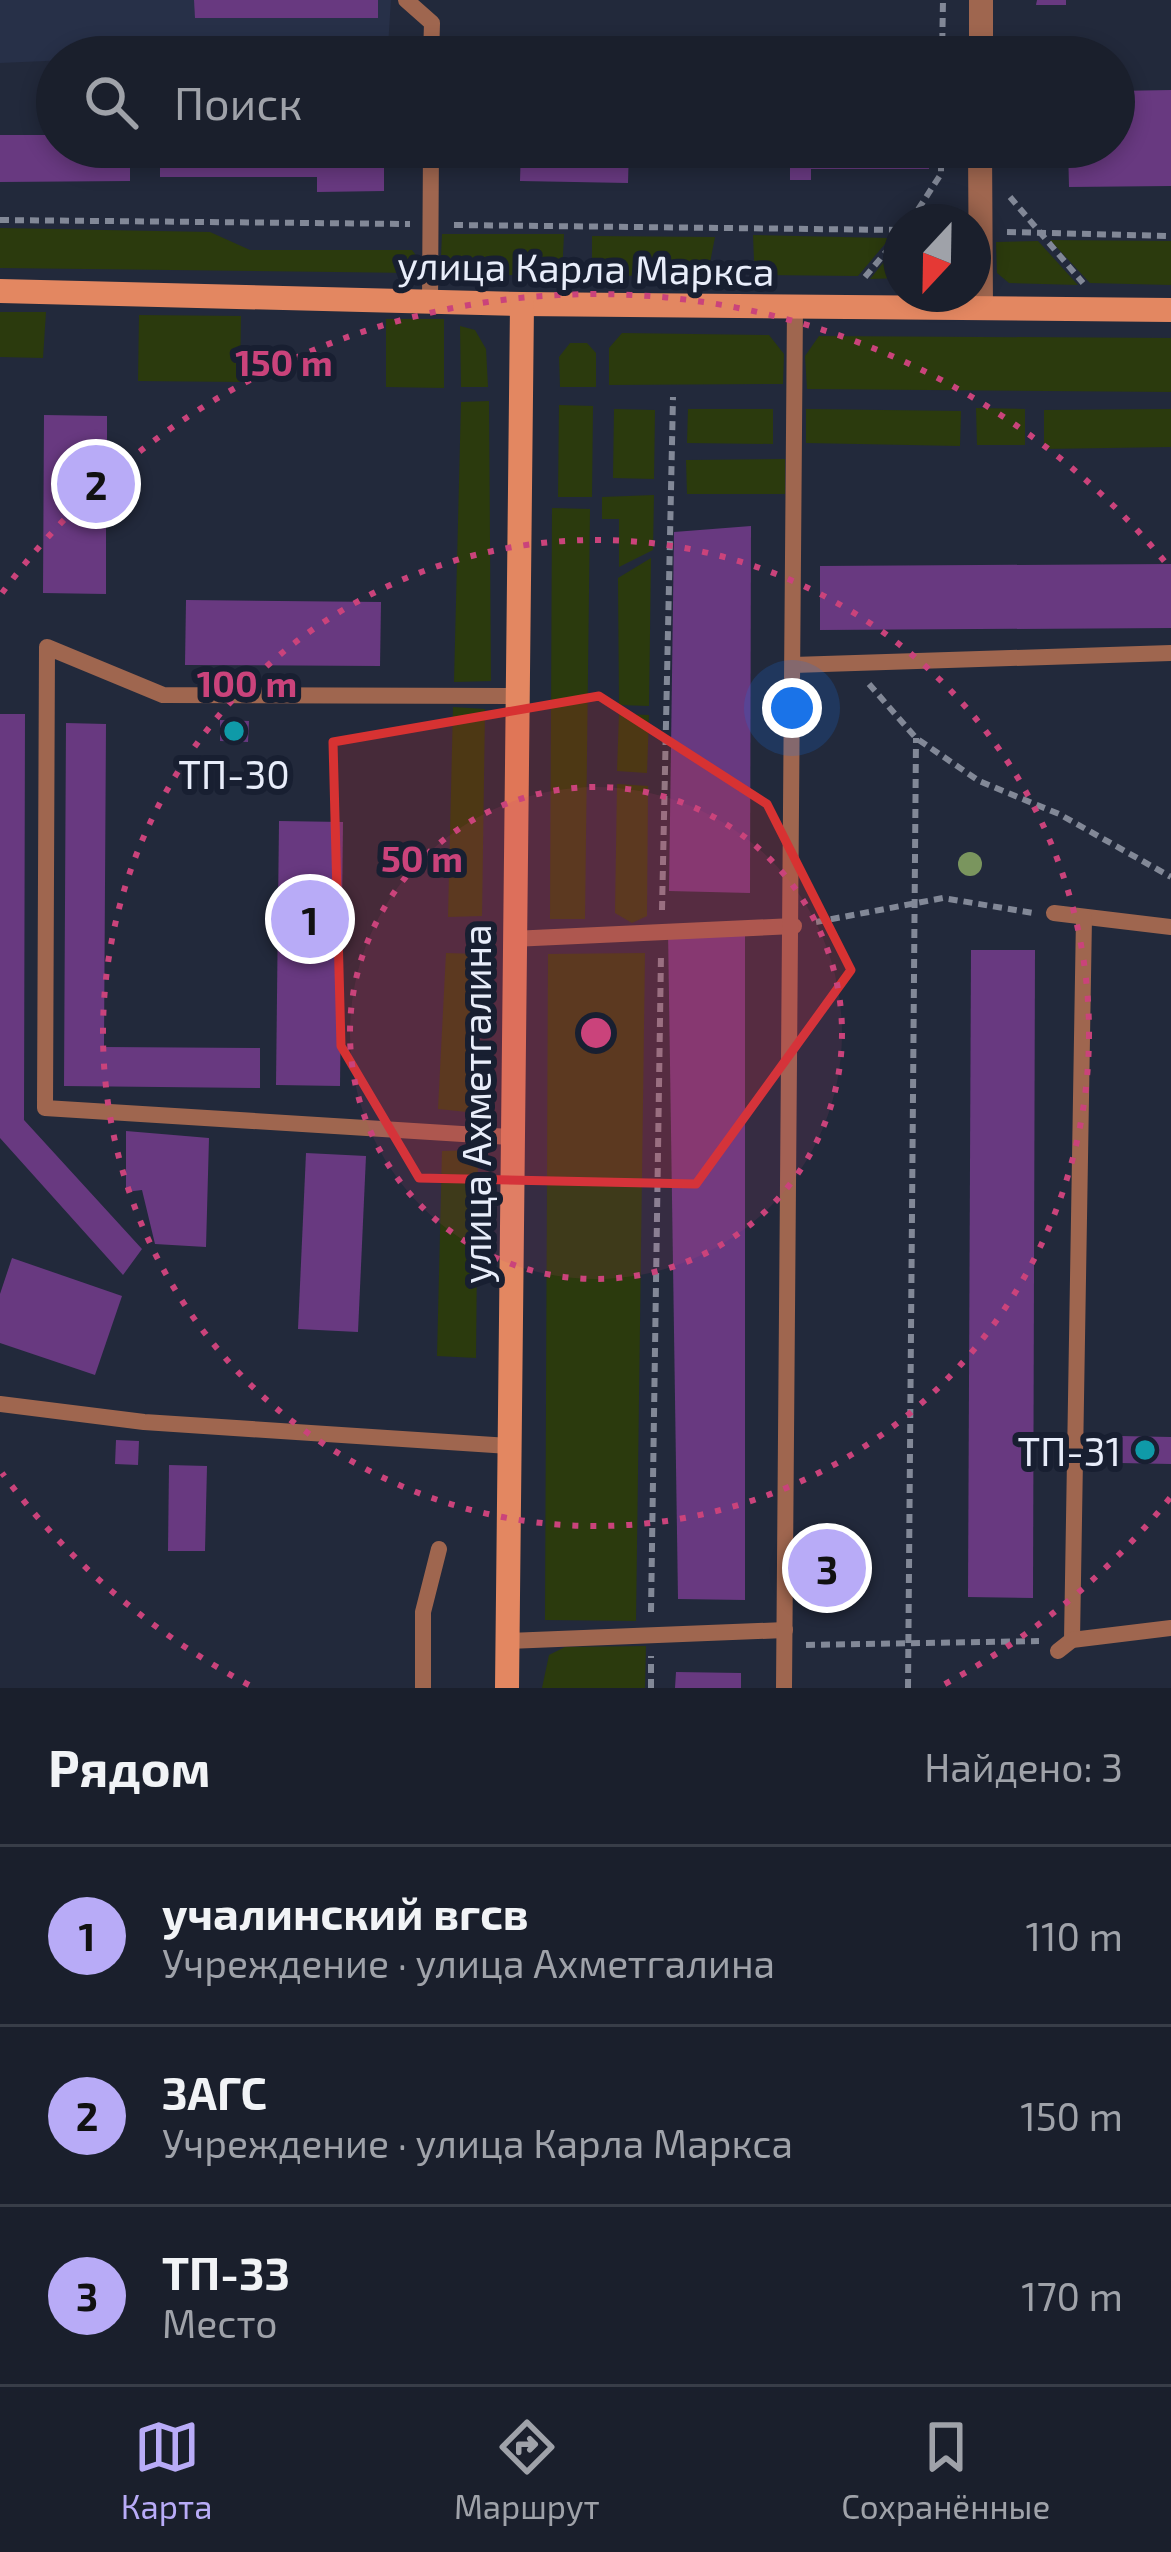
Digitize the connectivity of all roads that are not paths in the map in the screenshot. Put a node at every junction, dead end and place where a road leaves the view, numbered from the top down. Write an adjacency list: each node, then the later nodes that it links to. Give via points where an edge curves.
1 (406, 0): 4 (lane)
2 (431, 0): 4 (lane)
3 (981, 0): 6 (street)
4 (431, 23): 5 (lane)
5 (431, 36)
6 (980, 36)
7 (431, 168): 11 (lane)
8 (980, 168): 9 (street)
9 (979, 204)
10 (0, 291): 11 (main road, улица Карла Маркса)
11 (430, 302): 12 (main road, улица Карла Маркса)
12 (522, 304): 13 (main road, улица Карла Маркса); 19 (main road, улица Ахметгалина)
13 (795, 306): 14 (main road, улица Карла Маркса); 18 (lane)
14 (883, 307)
15 (991, 308): 16 (main road, улица Карла Маркса)
16 (1171, 310)
17 (1171, 653): 18 (lane)
18 (793, 665): 22 (lane)
19 (518, 697): 24 (main road, улица Ахметгалина); 25 (lane, via 163,695 47,646 45,1108)
20 (1054, 913): 21 (lane)
21 (1084, 917): 23 (lane); 29 (lane, via 1081,1460 1065,1646 1125,1626)
22 (794, 926): 24 (lane); 30 (lane)
23 (1171, 927)
24 (512, 939): 25 (main road, улица Ахметгалина)
25 (511, 1137): 27 (main road, улица Ахметгалина)
26 (0, 1404): 27 (lane, via 144,1422)
27 (509, 1446): 31 (main road, улица Ахметгалина)
28 (439, 1549): 32 (lane, via 423,1612)
29 (1171, 1628)
30 (785, 1637): 31 (lane); 34 (lane)
31 (508, 1641): 33 (main road, улица Ахметгалина)
32 (423, 1688)
33 (507, 1688)
34 (784, 1688)

